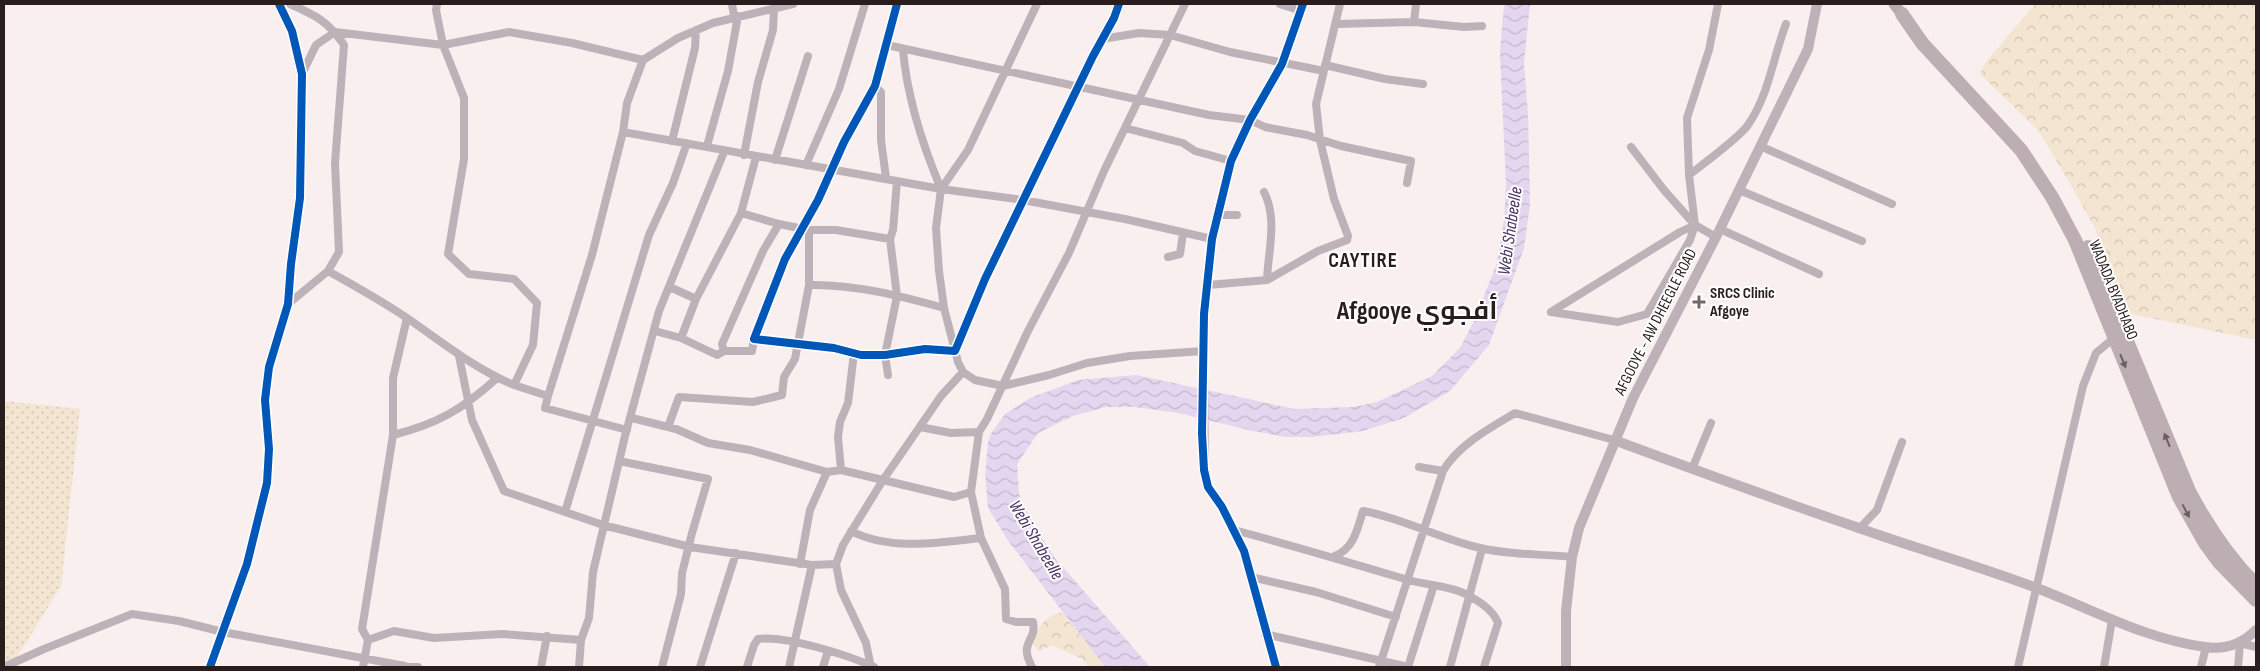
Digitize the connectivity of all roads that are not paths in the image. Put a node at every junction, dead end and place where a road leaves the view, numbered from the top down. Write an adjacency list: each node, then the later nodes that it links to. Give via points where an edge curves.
1 (279, 4): 36 (street, via 292,31)
2 (290, 4): 25 (street, via 319,17)
3 (437, 4): 28 (street)
4 (732, 4): 19 (street)
5 (793, 4): 16 (street)
6 (865, 4): 55 (street, via 839,89)
7 (897, 4): 29 (street)
8 (1037, 4): 35 (street)
9 (1119, 4): 27 (street)
10 (1185, 4): 26 (street)
11 (1280, 4): 17 (street)
12 (1340, 4): 21 (street)
13 (1416, 4): 20 (street)
14 (1718, 4): 57 (street, via 1709,50 1687,118)
15 (1817, 4): 48 (main road, AFGOOYE - AW DHEEGLE ROAD, via 1808,48)
16 (770, 7): 19 (street); 51 (street, via 774,30 758,82)
17 (1302, 7): 33 (street)
18 (1898, 9): 92 (highway, WADADA BYADHABO, via 1922,43 1998,123 2037,172 2075,240); 144 (highway, WADADA BYADHABO, one-way to 18, via 2228,555 2190,492 2086,242 2044,167 2004,116)
19 (736, 16): 24 (street); 47 (street, via 728,71)
20 (1414, 22): 21 (street); 23 (street)
21 (1336, 24): 34 (street)
22 (1786, 24): 57 (street, via 1771,77 1748,126)
23 (1482, 26)
24 (696, 30): 32 (street); 44 (street, via 696,48)
25 (335, 32): 28 (street); 36 (street, via 316,45); 79 (street, via 344,45 335,163 339,252)
26 (1170, 35): 27 (street, via 1139,33); 33 (street); 40 (street)
27 (1102, 39): 39 (street)
28 (443, 45): 32 (street, via 509,32); 105 (street, via 464,98 464,159 448,254 468,274 514,279 537,303 533,345)
29 (888, 45): 30 (street); 38 (street)
30 (903, 50): 35 (street); 61 (street, via 905,77)
31 (808, 56): 53 (street)
32 (643, 60): 43 (street, via 627,103)
33 (1282, 64): 34 (street); 41 (street)
34 (1324, 68): 37 (street); 45 (street, via 1316,104)
35 (1007, 72): 39 (street); 61 (street, via 968,150)
36 (302, 74): 87 (street, via 300,198 290,264)
37 (1423, 84)
38 (875, 86): 56 (street); 58 (street, via 880,92)
39 (1078, 86): 40 (street); 64 (street)
40 (1138, 100): 41 (street); 42 (street)
41 (1250, 120): 45 (street, via 1265,127); 54 (street)
42 (1125, 128): 54 (street); 66 (street)
43 (623, 132): 44 (street); 107 (street, via 592,254)
44 (672, 140): 46 (street)
45 (1320, 140): 60 (street, via 1411,161); 81 (street, via 1347,240 1318,251)
46 (687, 143): 47 (street); 110 (street, via 649,235)
47 (707, 146): 50 (street)
48 (1760, 146): 62 (main road, AFGOOYE - AW DHEEGLE ROAD); 65 (street)
49 (1631, 147): 71 (street)
50 (724, 152): 51 (street); 84 (street)
51 (744, 155): 52 (street)
52 (756, 157): 53 (street); 67 (street)
53 (775, 160): 55 (street)
54 (1232, 160): 68 (street)
55 (806, 165): 56 (street)
56 (832, 169): 58 (street); 72 (street)
57 (1689, 175): 71 (street)
58 (886, 178): 59 (street)
59 (897, 181): 61 (street); 75 (street)
60 (1407, 183)
61 (941, 189): 64 (street); 88 (street, via 936,228)
62 (1739, 190): 74 (main road, AFGOOYE - AW DHEEGLE ROAD); 77 (street)
63 (1264, 192): 81 (street, via 1272,225)
64 (1023, 200): 66 (street); 95 (street)
65 (1892, 204)
66 (1088, 212): 73 (street); 106 (street)
67 (741, 213): 70 (street); 86 (street)
68 (1220, 215): 69 (street); 76 (street)
69 (1237, 215)
70 (779, 224): 72 (street); 97 (street, via 763,251 722,344)
71 (1695, 225): 71 (street, via 1680,232 1551,312 1618,322 1647,314 1690,240); 74 (street)
72 (805, 229): 75 (street, via 836,230); 82 (street); 93 (street, via 770,292)
73 (1183, 233): 76 (street); 78 (street, via 1180,254)
74 (1718, 233): 80 (street); 117 (main road, AFGOOYE - AW DHEEGLE ROAD)
75 (890, 239): 85 (street)
76 (1212, 239): 83 (street)
77 (1862, 241)
78 (1168, 257)
79 (328, 271): 87 (street); 89 (street)
80 (1819, 274)
81 (1266, 280): 83 (street)
82 (809, 285): 85 (street, via 832,284); 94 (street)
83 (1208, 285): 96 (street)
84 (670, 287): 86 (street); 90 (street, via 659,311)
85 (897, 296): 88 (street); 99 (street)
86 (696, 299): 91 (street)
87 (288, 304): 152 (street, via 269,367 265,400 269,449 265,492 248,564)
88 (944, 308): 95 (street)
89 (407, 318): 100 (street); 116 (street, via 393,378)
90 (655, 331): 91 (street); 109 (street)
91 (681, 338): 97 (street, via 717,355)
92 (2114, 338): 146 (street, via 2096,353 2083,386); 148 (highway, WADADA BYADHABO, one-way to 148, via 2168,473 2192,521 2219,562)
93 (754, 339): 94 (street); 97 (street, via 752,351)
94 (798, 345): 98 (street); 112 (street, via 795,359 784,377 782,395 753,402 679,397)
95 (955, 351): 99 (street, via 925,349); 102 (street)
96 (1203, 351): 101 (street); 106 (street, via 1130,356 1087,363)
97 (724, 352)
98 (854, 353): 99 (street); 122 (street, via 850,394 838,437)
99 (886, 355): 103 (street)
100 (460, 356): 104 (street); 108 (street)
101 (1203, 368): 130 (main road, via 1204,470 1208,487)
102 (963, 372): 106 (street, via 975,380); 113 (street, via 941,396)
103 (888, 375)
104 (497, 378): 105 (street); 108 (street)
105 (514, 385): 107 (street)
106 (1003, 386): 115 (street)
107 (548, 396): 110 (street, via 545,408)
108 (469, 403): 116 (street, via 421,428); 127 (street, via 472,420 504,491)
109 (632, 418): 112 (street); 114 (street)
110 (593, 420): 114 (street); 127 (street)
111 (1711, 423): 121 (street)
112 (668, 427): 124 (street, via 708,443 750,450)
113 (920, 427): 115 (street, via 951,433); 125 (street)
114 (627, 430): 119 (street)
115 (978, 432): 126 (street)
116 (393, 435): 155 (street, via 362,629)
117 (1614, 440): 121 (main road); 123 (street, via 1515,413 1463,448); 138 (main road, AFGOOYE - AW DHEEGLE ROAD, via 1579,528)
118 (1902, 442): 129 (street, via 1877,510)
119 (619, 461): 128 (street); 134 (street, via 708,479)
120 (1419, 467): 123 (street)
121 (1692, 469): 129 (main road)
122 (841, 470): 124 (street); 125 (street)
123 (1444, 471): 132 (street)
124 (827, 472): 139 (street, via 810,510)
125 (883, 480): 126 (street, via 954,497); 131 (street)
126 (971, 492): 133 (street)
127 (565, 512): 128 (street)
128 (603, 525): 134 (street); 156 (street, via 592,572 589,618)
129 (1859, 529): 146 (main road)
130 (1234, 530): 137 (street); 142 (main road)
131 (851, 531): 133 (street, via 867,539 919,545); 140 (street)
132 (1423, 531): 135 (street); 137 (street, via 1387,515 1363,511 1352,543 1345,552); 143 (street)
133 (981, 538): 177 (street, via 1005,589 1006,619 1033,622 1025,655)
134 (690, 547): 136 (street); 171 (street)
135 (1482, 549): 138 (street); 147 (street)
136 (736, 552): 139 (street); 172 (street)
137 (1335, 556): 143 (street)
138 (1572, 556): 182 (main road, AFGOOYE - AW DHEEGLE ROAD, via 1566,611)
139 (800, 564): 141 (street)
140 (836, 564): 141 (street); 176 (street, via 841,590 866,643)
141 (812, 565): 157 (street)
142 (1251, 577): 149 (street, via 1316,592); 153 (main road)
143 (1407, 580): 145 (street); 149 (street)
144 (2256, 585)
145 (1434, 586): 147 (street); 179 (street)
146 (2035, 587): 150 (main road); 183 (street)
147 (1471, 596): 180 (street); 181 (street, via 1495,616 1498,623)
148 (2256, 600)
149 (1396, 617): 163 (street)
150 (2112, 620): 159 (main road, via 2177,642); 184 (street)
151 (2256, 630): 158 (main road)
152 (223, 632): 162 (street); 165 (street, via 132,614); 166 (street)
153 (1265, 634): 163 (street); 178 (main road)
154 (547, 636): 155 (street, via 502,634 434,638 394,631); 156 (street); 169 (street)
155 (368, 640): 162 (street)
156 (581, 640): 170 (street)
157 (793, 643): 161 (street); 173 (street, via 768,637 758,639); 174 (street)
158 (2240, 643): 159 (main road); 160 (street); 186 (street)
159 (2206, 647): 185 (street)
160 (2256, 647)
161 (828, 651): 175 (street); 176 (street)
162 (363, 658): 164 (street); 167 (street)
163 (1380, 664): 179 (street)
164 (404, 666): 168 (street)
165 (4, 667)
166 (210, 667)
167 (363, 667)
168 (418, 667)
169 (541, 667)
170 (579, 667)
171 (662, 667)
172 (700, 667)
173 (747, 667)
174 (789, 667)
175 (823, 667)
176 (872, 667)
177 (1032, 667)
178 (1276, 667)
179 (1408, 667)
180 (1450, 667)
181 (1484, 667)
182 (1566, 667)
183 (2018, 667)
184 (2104, 667)
185 (2201, 667)
186 (2238, 667)

